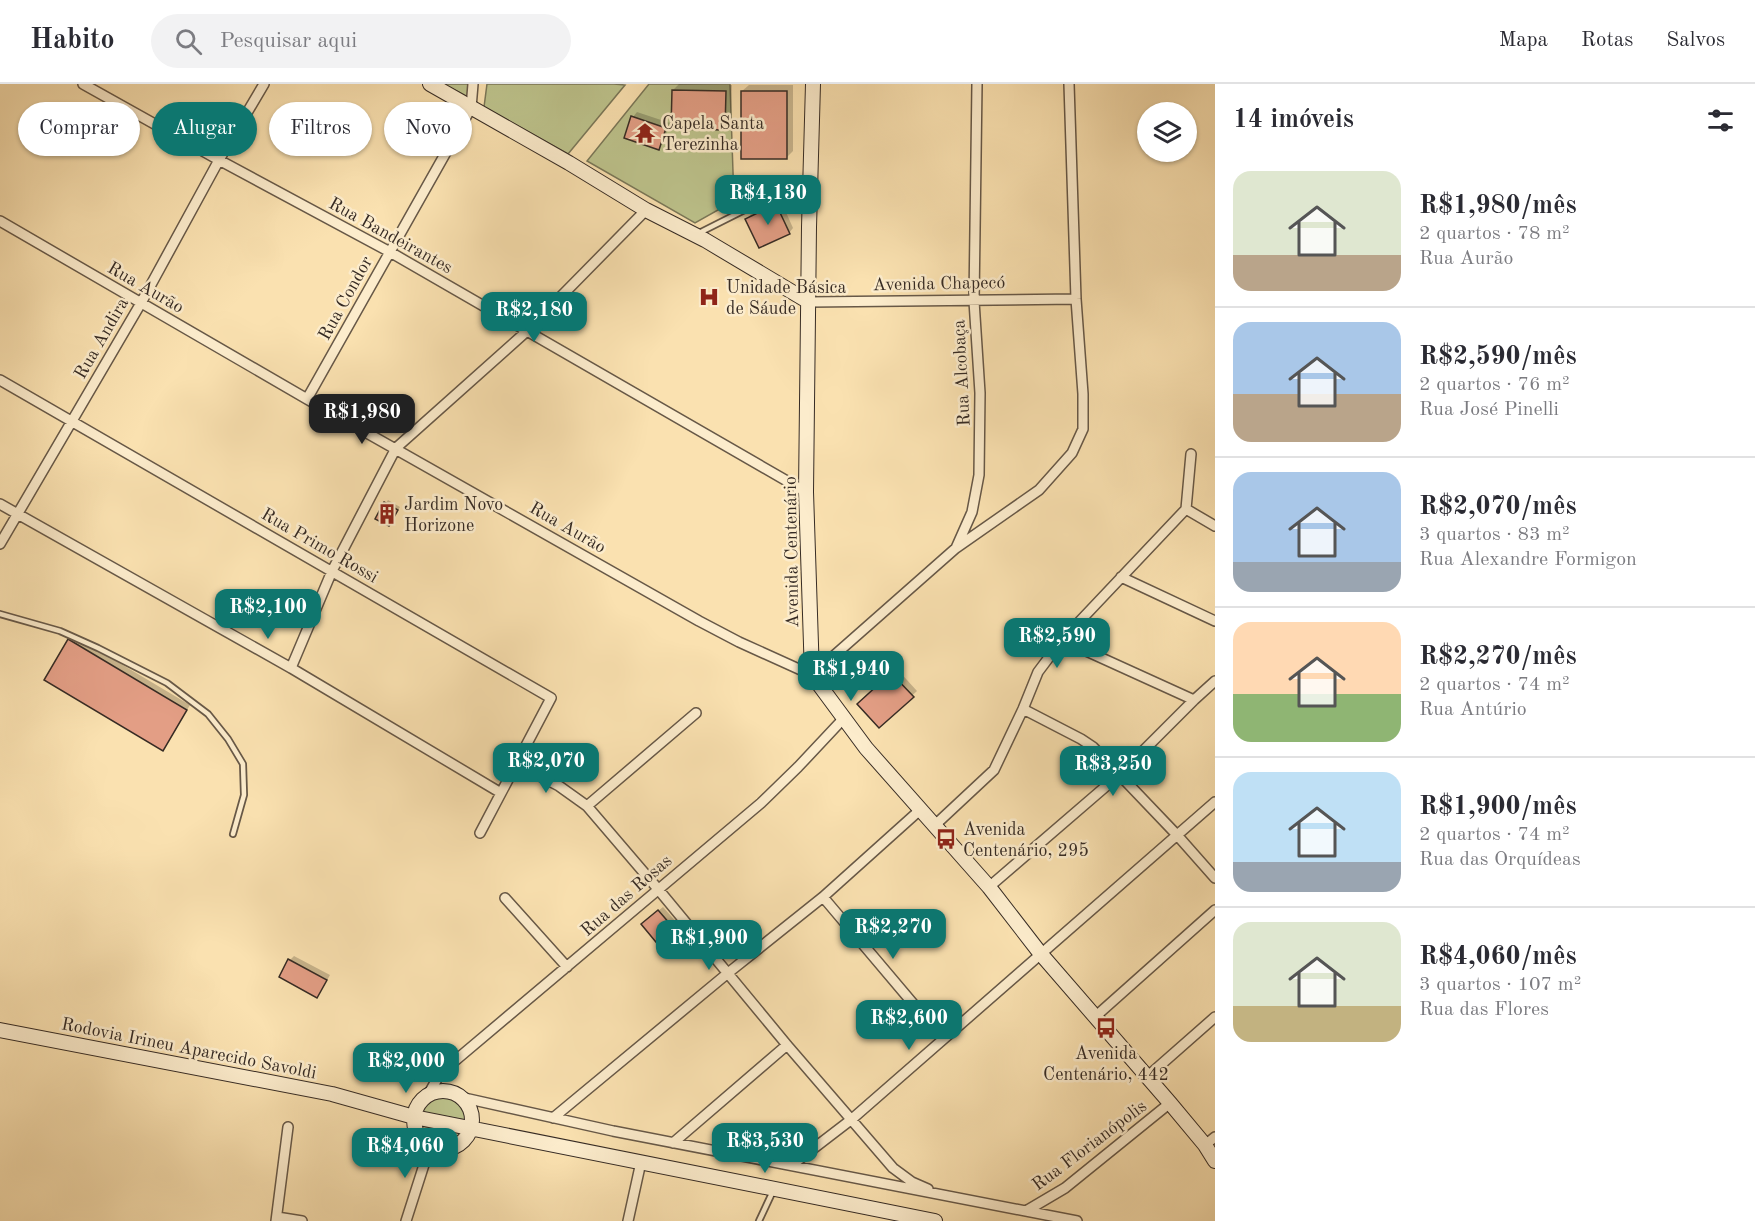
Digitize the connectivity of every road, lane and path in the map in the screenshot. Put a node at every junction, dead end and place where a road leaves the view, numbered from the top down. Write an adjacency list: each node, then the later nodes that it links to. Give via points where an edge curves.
1 (83, 84): 12 (street, Rua Bandeirantes)
2 (264, 84): 12 (street, Rua Andira)
3 (429, 84): 8 (street)
4 (473, 84): 9 (street, Rua Condor)
5 (813, 84): 13 (street, Avenida Centenário)
6 (977, 84): 19 (street, Rua Alcobaça)
7 (1069, 84): 18 (street)
8 (460, 102)
9 (472, 102)
10 (472, 109): 14 (street)
11 (444, 156): 17 (street, Rua Condor)
12 (219, 160): 17 (street, Rua Bandeirantes); 21 (street, Rua Andira)
13 (810, 177): 16 (lane); 20 (street, Avenida Centenário)
14 (646, 210): 16 (street); 22 (street)
15 (0, 221): 21 (street, Rua Aurão)
16 (695, 235): 20 (street)
17 (390, 252): 22 (street, Rua Bandeirantes); 24 (street, Rua Condor)
18 (1076, 299): 19 (street, Avenida Chapecó); 34 (street, via 1083,429 1072,453 1039,490)
19 (974, 301): 20 (street, Avenida Chapecó); 34 (street, Rua Alcobaça, via 980,393 979,475 972,512)
20 (809, 302): 28 (street, Avenida Centenário)
21 (141, 303): 24 (street, Rua Aurão); 25 (street, Rua Andira)
22 (527, 331): 26 (street); 28 (street, Rua Bandeirantes)
23 (0, 380): 25 (street, Rua Primo Rossi)
24 (307, 399): 26 (street, Rua Aurão)
25 (72, 420): 31 (street, Rua Andira); 35 (street, Rua Primo Rossi)
26 (396, 448): 35 (street); 41 (street, Rua Aurão, via 699,621)
27 (1191, 454): 30 (street)
28 (806, 492): 41 (street, Avenida Centenário)
29 (0, 504): 31 (street)
30 (1186, 509): 32 (street); 36 (street)
31 (18, 515): 33 (street, Rua Andira); 40 (street)
32 (1215, 526)
33 (0, 544)
34 (956, 549): 41 (street)
35 (332, 571): 40 (street); 47 (street, Rua Primo Rossi, via 551,698)
36 (1121, 577): 38 (street); 39 (street)
37 (0, 614): 55 (lane, via 60,631 98,648 167,683 208,714 243,764 244,795)
38 (1215, 621)
39 (1062, 640): 43 (street); 44 (street, via 1038,672)
40 (291, 668): 49 (street)
41 (812, 675): 46 (street)
42 (1215, 681): 43 (street)
43 (1194, 699): 48 (street)
44 (1023, 709): 48 (street, via 1093,747); 53 (street, via 994,770)
45 (696, 713): 51 (street)
46 (844, 718): 52 (street); 59 (street, Rua das Rosas, via 761,803)
47 (516, 764): 49 (street); 51 (street)
48 (1119, 775): 56 (street); 58 (street)
49 (501, 793): 54 (street)
50 (1215, 802): 56 (street)
51 (587, 806): 59 (street)
52 (921, 809): 53 (street); 60 (street)
53 (934, 826): 58 (street)
54 (480, 833)
55 (233, 834)
56 (1177, 835): 57 (street); 63 (street)
57 (1215, 878)
58 (988, 887): 63 (street)
59 (658, 889): 64 (street, Rua das Rosas); 65 (street)
60 (823, 897): 65 (street); 69 (street)
61 (505, 898): 64 (street)
62 (1215, 910): 66 (street)
63 (1040, 953): 66 (street); 69 (street)
64 (567, 968): 72 (street, Rua das Rosas, via 450,1065)
65 (728, 973): 70 (street); 76 (street)
66 (1096, 1016): 71 (street)
67 (1215, 1017): 71 (street)
68 (0, 1030): 75 (street, Rodovia Irineu Aparecido Savoldi, via 332,1094)
69 (943, 1039): 77 (street)
70 (787, 1045): 77 (street); 81 (street)
71 (1148, 1076): 74 (street)
72 (428, 1095): 73 (street, via 445,1091); 75 (street, via 416,1108)
73 (460, 1097): 76 (street); 79 (street, via 470,1111)
74 (1170, 1103): 80 (street); 88 (street, Rua Florianópolis, via 1065,1188)
75 (414, 1117): 79 (street, Rodovia Irineu Aparecido Savoldi); 82 (street, via 417,1134)
76 (553, 1118): 81 (street)
77 (852, 1119): 85 (street); 87 (street, via 893,1168 912,1182)
78 (288, 1127): 90 (street)
79 (471, 1128): 82 (street, via 459,1144 450,1148); 84 (street, Rodovia Irineu Aparecido Savoldi)
80 (1210, 1141): 83 (street)
81 (673, 1143): 85 (street)
82 (430, 1146): 92 (street)
83 (1215, 1161)
84 (641, 1162): 86 (street, Rodovia Irineu Aparecido Savoldi); 93 (street)
85 (792, 1166): 87 (street)
86 (774, 1189): 89 (street, Rodovia Irineu Aparecido Savoldi); 94 (lane)
87 (944, 1196): 88 (street)
88 (1026, 1211): 96 (street)
89 (880, 1216): 95 (street, Rodovia Irineu Aparecido Savoldi)
90 (276, 1219): 91 (street)
91 (302, 1221)
92 (406, 1221)
93 (628, 1221)
94 (759, 1221)
95 (935, 1221)
96 (1077, 1221)

